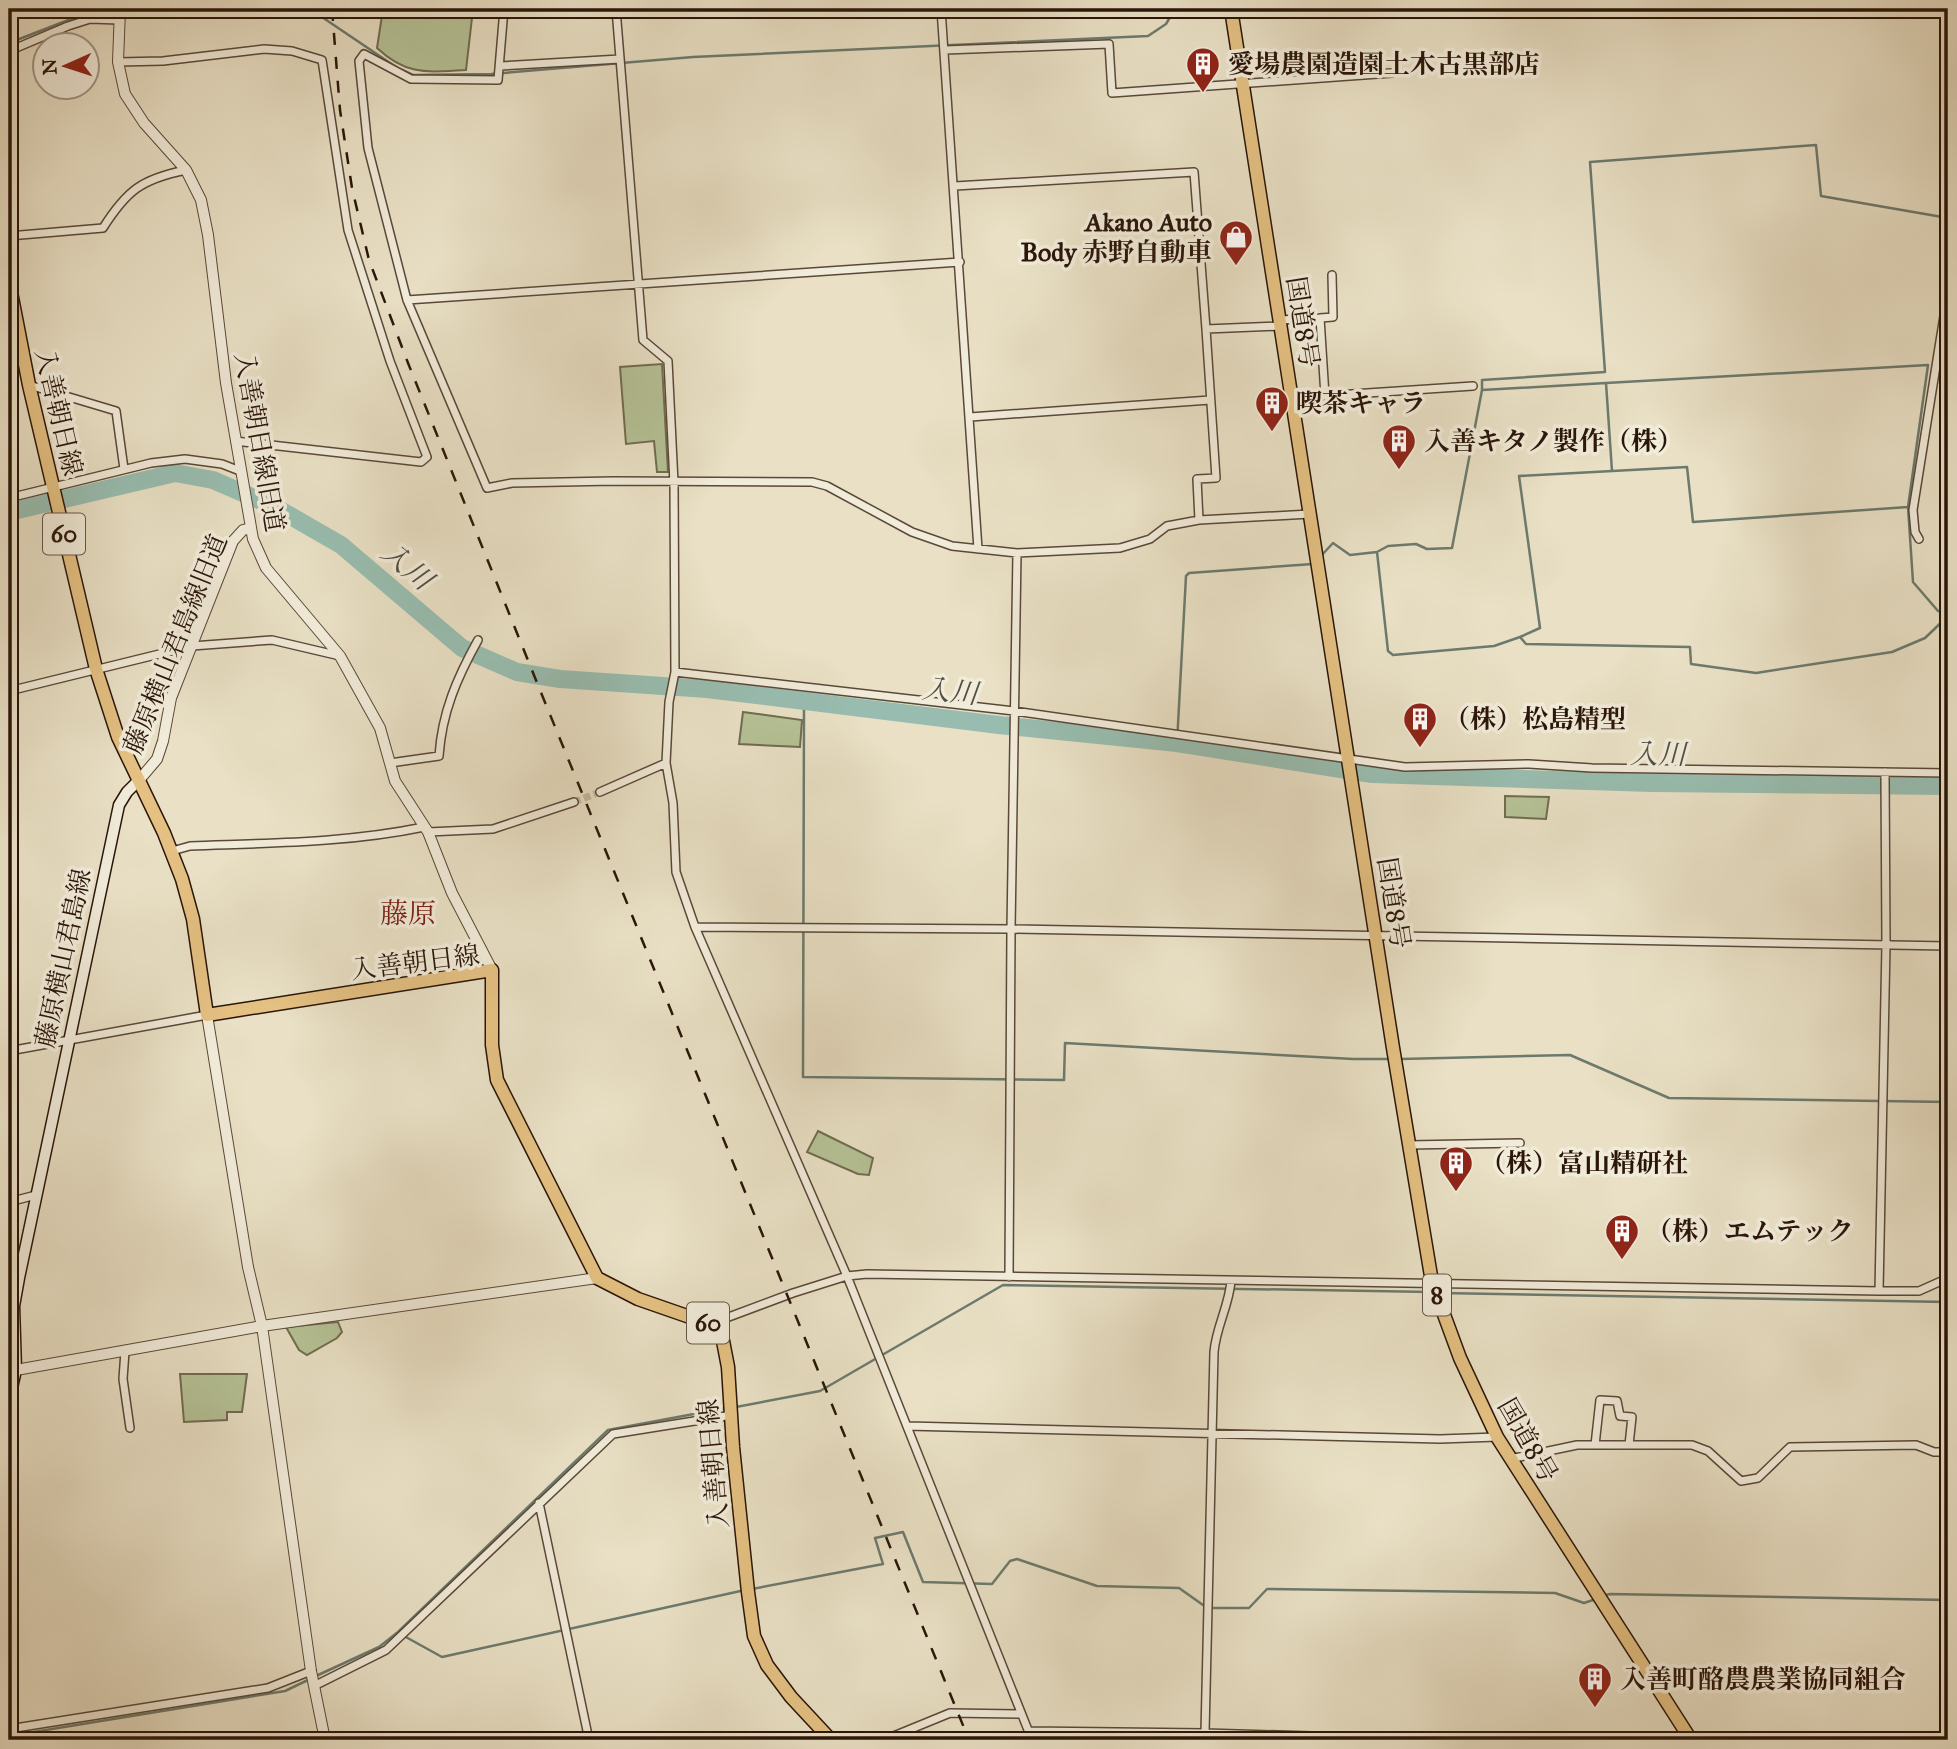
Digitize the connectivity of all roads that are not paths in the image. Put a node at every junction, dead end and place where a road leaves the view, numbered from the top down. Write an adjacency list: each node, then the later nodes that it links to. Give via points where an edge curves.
1 (120, 9): 6 (street, 入善朝日線旧道)
2 (505, 9): 11 (street)
3 (616, 9): 9 (street)
4 (942, 9): 7 (street)
5 (1231, 9): 13 (main road, 国道8号 / 8)
6 (119, 20): 8 (street, via 90,19); 10 (street, 入善朝日線旧道)
7 (945, 50): 13 (street, via 1109,44 1112,93); 15 (street)
8 (9, 51)
9 (620, 59): 11 (street); 20 (street)
10 (118, 62): 14 (street, 入善朝日線旧道, via 125,94); 32 (street, via 264,49 323,60 348,230 427,457 421,462)
11 (500, 66): 22 (street, via 498,80 411,79 364,54 359,61 368,148)
12 (1392, 73): 13 (street)
13 (1243, 84): 24 (main road, 国道8号 / 8)
14 (186, 170): 16 (street, via 159,176 123,199 103,229); 32 (street, 入善朝日線旧道, via 201,200 208,235)
15 (955, 186): 17 (street); 25 (street, via 1194,172)
16 (9, 236)
17 (960, 262): 20 (street); 31 (street)
18 (1332, 275): 23 (street, via 1333,317)
19 (9, 282): 26 (main road, 入善朝日線 / 60)
20 (637, 284): 22 (street); 35 (street, via 643,340 668,361)
21 (1948, 290): 41 (street, via 1913,510)
22 (407, 300): 35 (street, via 487,488 512,483)
23 (1320, 318): 24 (street); 28 (street)
24 (1280, 323): 25 (street); 29 (main road, 国道8号 / 8)
25 (1206, 329): 30 (street)
26 (29, 385): 33 (street, via 116,411); 36 (main road, 入善朝日線 / 60)
27 (1473, 386): 28 (street)
28 (1325, 396): 29 (street)
29 (1292, 398): 38 (main road, 国道8号 / 8)
30 (1210, 400): 31 (street); 39 (street, via 1216,478 1197,479)
31 (970, 417): 42 (street)
32 (235, 440): 34 (street, 入善朝日線旧道)
33 (124, 469): 34 (street, via 185,459 222,464); 36 (street)
34 (241, 475): 40 (street, 入善朝日線旧道)
35 (674, 483): 42 (street, via 812,482 912,532); 48 (street)
36 (53, 487): 37 (street); 47 (main road, 入善朝日線 / 60)
37 (9, 498)
38 (1310, 514): 39 (street); 51 (main road, 国道8号 / 8)
39 (1199, 520): 43 (street, via 1167,526 1150,539 1120,548)
40 (251, 528): 45 (street, 藤原横山君島線旧道, via 233,541); 46 (street, 入善朝日線旧道, via 266,568)
41 (1919, 539)
42 (978, 549): 43 (street)
43 (1017, 553): 50 (street)
44 (478, 640): 52 (street, via 447,706 439,756)
45 (192, 646): 46 (street, via 272,640); 47 (street); 56 (street, 藤原横山君島線旧道, via 171,698 157,759)
46 (340, 656): 52 (street, 入善朝日線旧道, via 380,728)
47 (96, 670): 49 (street); 56 (main road, 入善朝日線 / 60, via 118,737)
48 (674, 671): 50 (street); 53 (street)
49 (9, 691)
50 (1014, 711): 51 (street); 62 (street)
51 (1348, 757): 55 (street, via 1405,767 1529,764); 63 (main road, 国道8号 / 8)
52 (390, 763): 59 (street, 入善朝日線旧道, via 395,781)
53 (666, 763): 57 (street); 61 (street, via 677,872)
54 (1948, 773): 55 (street)
55 (1886, 774): 64 (street)
56 (140, 779): 60 (main road, 入善朝日線 / 60); 68 (main road, 藤原横山君島線, via 119,805)
57 (600, 792)
58 (574, 802): 59 (street, via 493,829)
59 (426, 830): 60 (street, via 313,842 190,846); 66 (street, 入善朝日線旧道)
60 (172, 852): 67 (main road, 入善朝日線 / 60, via 193,919)
61 (695, 927): 62 (street); 74 (street)
62 (1011, 929): 63 (street); 75 (street)
63 (1376, 937): 64 (street); 71 (main road, 国道8号 / 8)
64 (1886, 945): 65 (street); 80 (street)
65 (1948, 946)
66 (492, 970): 67 (main road, 入善朝日線); 76 (main road, 入善朝日線, via 497,1080)
67 (207, 1015): 68 (street); 82 (street, via 248,1267)
68 (69, 1041): 69 (street); 72 (main road, 藤原横山君島線)
69 (9, 1051)
70 (1520, 1143): 71 (street)
71 (1409, 1145): 79 (main road, 国道8号 / 8)
72 (36, 1195): 73 (street); 84 (main road, 藤原横山君島線, via 14,1306)
73 (9, 1202)
74 (847, 1276): 75 (street); 81 (street); 87 (street)
75 (1009, 1277): 78 (street)
76 (597, 1278): 81 (main road, 60, via 638,1299); 82 (street)
77 (1948, 1278): 80 (street, via 1919,1291)
78 (1231, 1281): 79 (street); 89 (street, via 1214,1341)
79 (1433, 1282): 80 (street); 90 (main road, 国道8号 / 8, via 1460,1359)
80 (1879, 1291)
81 (710, 1324): 86 (main road, 入善朝日線 / 60, via 718,1330 726,1352)
82 (262, 1326): 83 (street); 96 (street)
83 (125, 1350): 84 (street); 88 (street, via 123,1379)
84 (12, 1370): 85 (main road, 藤原横山君島線)
85 (9, 1401)
86 (732, 1415): 95 (street, via 613,1434); 106 (main road, 入善朝日線 / 60, via 754,1636 767,1665)
87 (907, 1426): 89 (street); 98 (street)
88 (130, 1428)
89 (1210, 1433): 90 (street); 101 (street)
90 (1497, 1437): 94 (main road, 国道8号 / 8)
91 (1595, 1445): 92 (street); 92 (street, via 1600,1400 1617,1401 1620,1416 1632,1418); 94 (street)
92 (1629, 1445): 93 (street, via 1692,1445 1708,1451 1741,1481 1758,1478 1790,1447 1916,1445)
93 (1948, 1452)
94 (1510, 1459): 110 (main road, 国道8号 / 8)
95 (539, 1503): 97 (street, via 386,1650); 103 (street)
96 (311, 1671): 97 (street); 99 (street, via 268,1688)
97 (314, 1686): 102 (street)
98 (1021, 1714): 100 (street); 107 (street, via 950,1713)
99 (9, 1729)
100 (1028, 1731): 101 (street); 108 (street)
101 (1205, 1732): 109 (street)
102 (325, 1740)
103 (589, 1740)
104 (780, 1740): 105 (street)
105 (804, 1740)
106 (827, 1740)
107 (884, 1740)
108 (1032, 1740)
109 (1448, 1740)
110 (1691, 1740)

